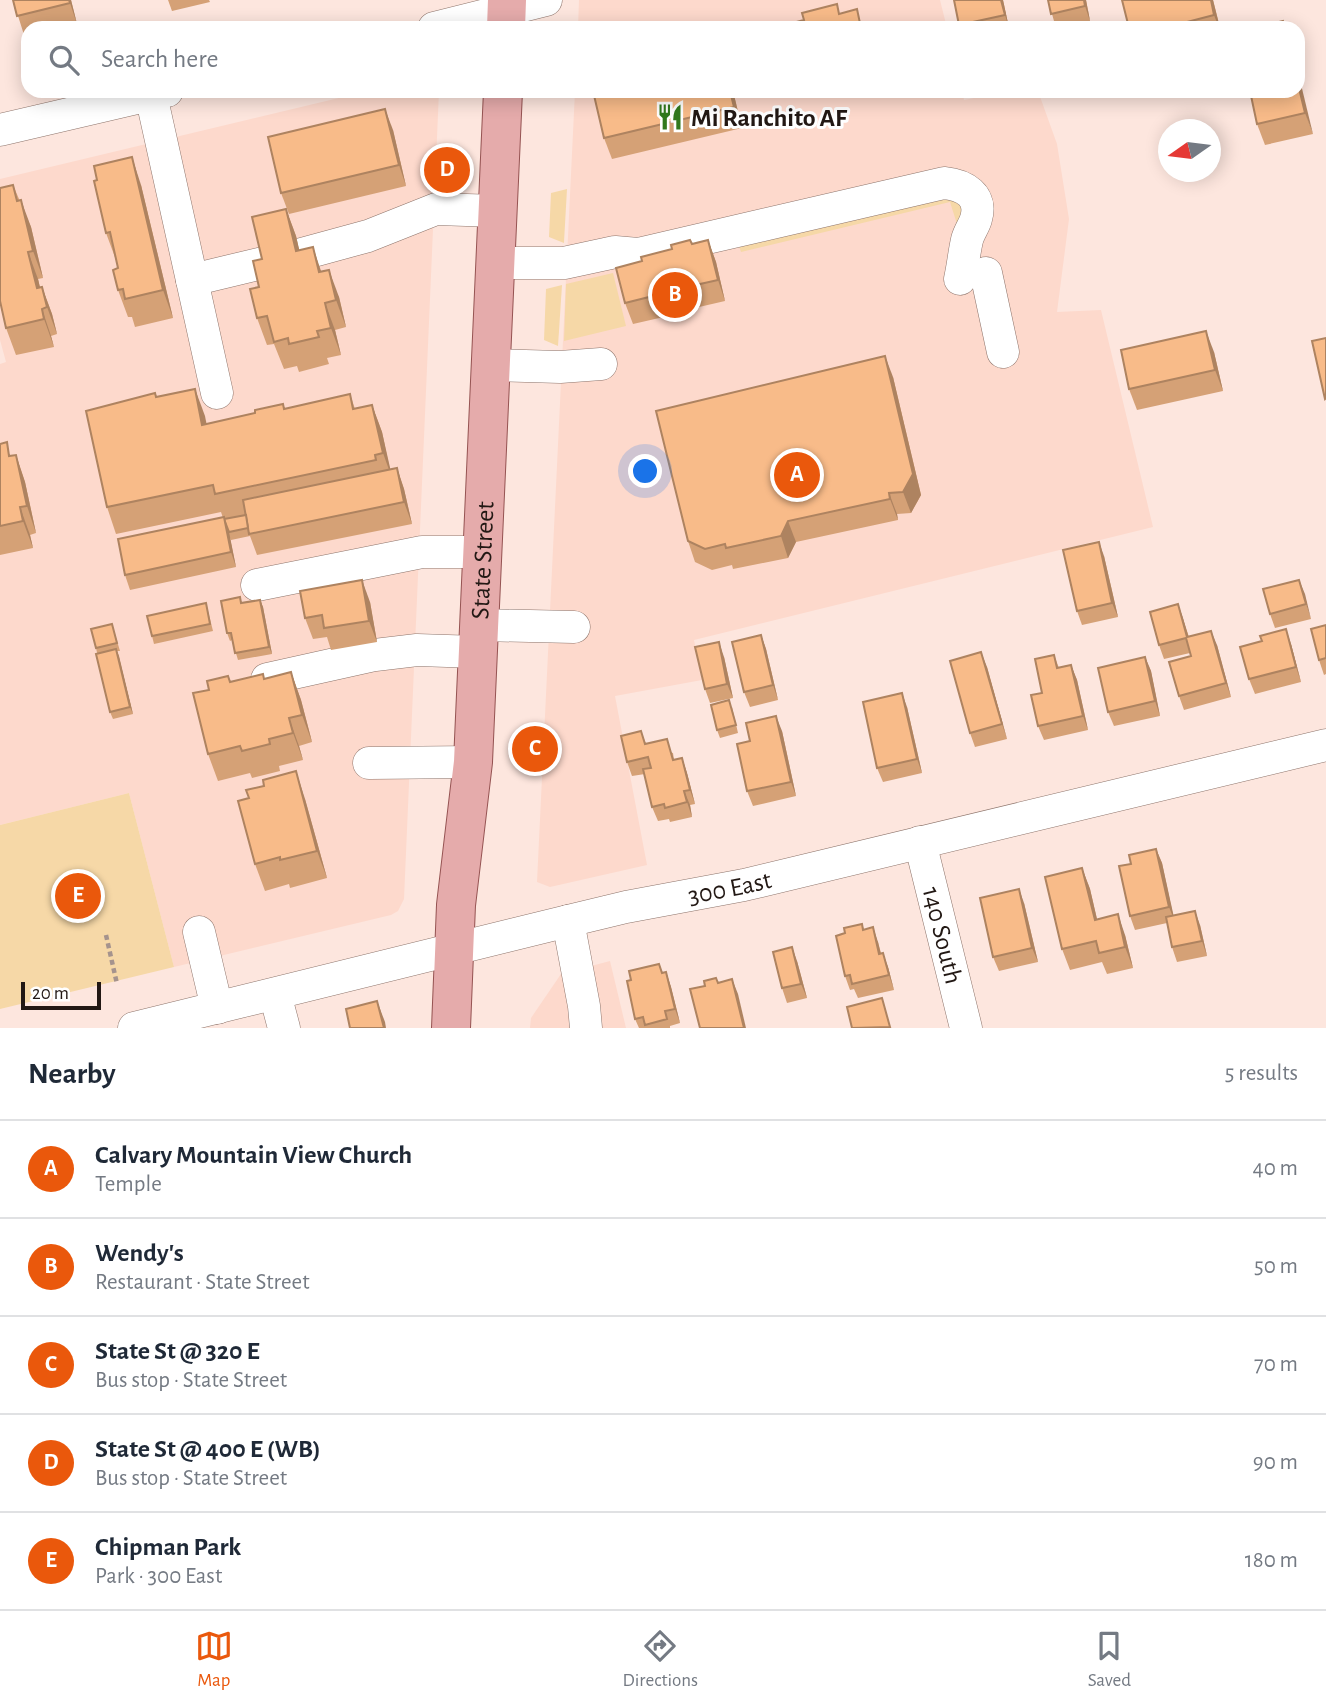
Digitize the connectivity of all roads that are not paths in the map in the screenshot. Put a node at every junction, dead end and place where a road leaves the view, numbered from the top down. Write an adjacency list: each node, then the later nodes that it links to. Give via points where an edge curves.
1 (545, 0): 2 (street)
2 (506, 13): 3 (street)
3 (468, 21)
4 (138, 98): 7 (street)
5 (160, 98): 12 (street)
6 (503, 98): 8 (main road, State Street)
7 (0, 130)
8 (497, 211): 9 (street, via 436,209 368,236); 11 (main road, State Street)
9 (302, 254)
10 (267, 262): 12 (street)
11 (495, 262): 13 (street, via 564,263 615,252 638,254 944,183 960,184 970,190 977,207 968,236 973,276); 15 (main road, State Street)
12 (192, 281): 16 (street)
13 (1003, 352)
14 (601, 364): 15 (street)
15 (491, 365): 17 (main road, State Street)
16 (217, 393)
17 (482, 552): 18 (street, via 422,552); 20 (main road, State Street)
18 (257, 585)
19 (574, 627): 20 (street)
20 (478, 639): 21 (street); 23 (main road, State Street)
21 (267, 679)
22 (1326, 745): 25 (street, 300 East)
23 (473, 762): 24 (street); 28 (main road, State Street)
24 (369, 763)
25 (920, 842): 26 (street, 300 East); 35 (street, 140 South)
26 (568, 921): 28 (street, 300 East); 34 (street)
27 (199, 932): 30 (street)
28 (454, 950): 29 (street, 300 East); 33 (main road, State Street)
29 (275, 994): 30 (street, 300 East); 32 (street)
30 (217, 1008): 31 (street, 300 East)
31 (134, 1028)
32 (284, 1028)
33 (450, 1028)
34 (586, 1028)
35 (966, 1028)

